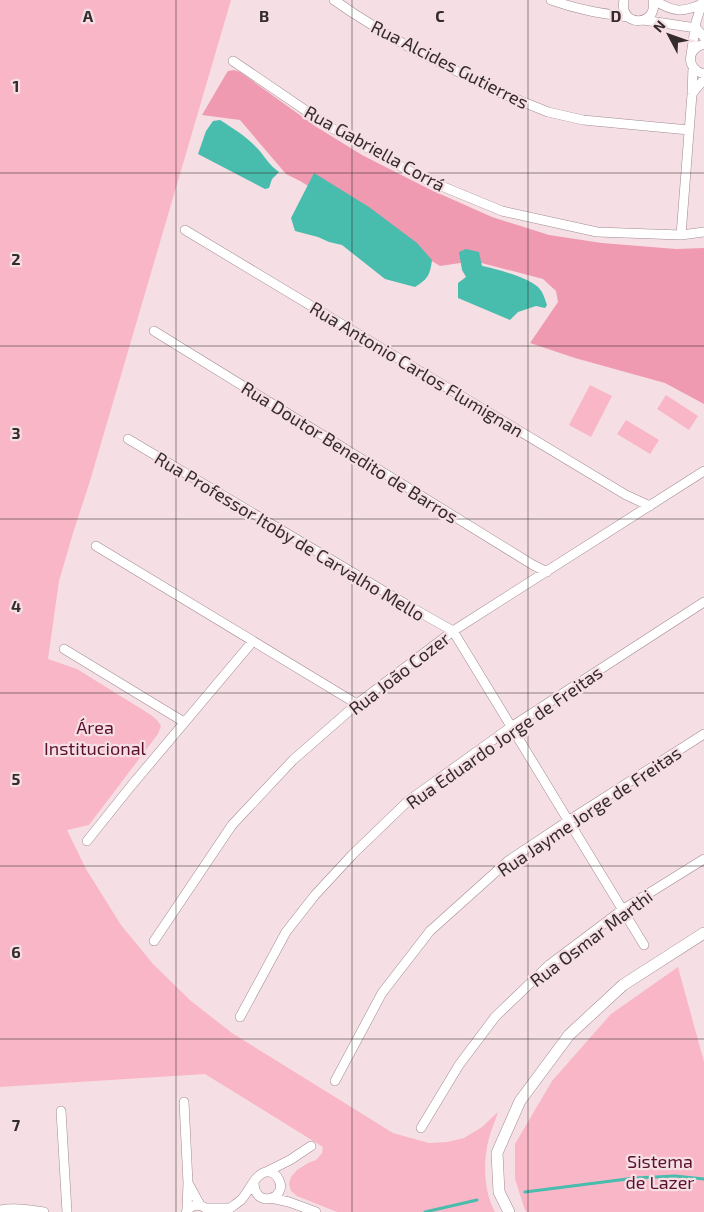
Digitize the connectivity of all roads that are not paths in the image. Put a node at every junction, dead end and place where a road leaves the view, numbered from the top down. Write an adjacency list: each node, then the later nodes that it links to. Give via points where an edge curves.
1 (334, 0): 17 (street, Rua Alcides Gutierres, via 424,55 548,112 583,120)
2 (551, 0): 6 (street, via 572,8)
3 (624, 0): 6 (street, via 623,7)
4 (654, 0): 5 (street, via 674,9 688,10); 7 (street, via 652,14)
5 (702, 2): 8 (street)
6 (628, 17): 7 (street)
7 (643, 20): 8 (street)
8 (696, 28): 9 (street); 11 (street)
9 (704, 37)
10 (704, 44): 11 (street)
11 (691, 55): 13 (street)
12 (233, 61): 20 (street, Rua Gabriella Corrá, via 330,127 422,178 502,211 598,232)
13 (692, 67): 14 (street); 16 (street)
14 (704, 74)
15 (704, 79): 16 (street)
16 (692, 94): 17 (street)
17 (689, 130): 20 (street)
18 (185, 230): 24 (street, Rua Antonio Carlos Flumignan, via 626,495)
19 (704, 232): 20 (street, Rua Gabriella Corrá)
20 (680, 235)
21 (154, 331): 26 (street, Rua Doutor Benedito de Barros)
22 (128, 440): 28 (street, Rua Professor Itoby de Carvalho Mello)
23 (704, 471): 24 (street, Rua João Cozer)
24 (650, 506): 26 (street, Rua João Cozer)
25 (96, 546): 29 (street)
26 (547, 572): 28 (street, Rua João Cozer)
27 (704, 602): 33 (street, Rua Eduardo Jorge de Freitas)
28 (453, 631): 31 (street, Rua João Cozer); 33 (street)
29 (253, 641): 31 (street); 32 (street)
30 (64, 649): 32 (street)
31 (357, 704): 40 (street, Rua João Cozer, via 293,760 232,825)
32 (184, 722): 36 (street)
33 (511, 727): 35 (street); 42 (street, Rua Eduardo Jorge de Freitas, via 408,802 353,854 286,932)
34 (704, 734): 35 (street, Rua Jayme Jorge de Freitas)
35 (568, 821): 38 (street); 43 (street, Rua Jayme Jorge de Freitas, via 508,861 430,931 382,993)
36 (87, 842)
37 (704, 859): 38 (street, Rua Osmar Marthi)
38 (622, 910): 41 (street); 46 (street, Rua Osmar Marthi, via 549,965 495,1016 459,1065)
39 (704, 932): 64 (street, via 623,985 569,1035 520,1101 497,1152 499,1192)
40 (154, 941)
41 (644, 945)
42 (240, 1017)
43 (335, 1081)
44 (184, 1102): 50 (street)
45 (61, 1112): 62 (street)
46 (421, 1128)
47 (311, 1146): 48 (street)
48 (290, 1160): 49 (street); 52 (street)
49 (266, 1172): 51 (street, via 257,1176); 52 (street, via 276,1175)
50 (188, 1182): 57 (street); 60 (street)
51 (254, 1183): 53 (street); 55 (street)
52 (280, 1185): 54 (street, via 277,1194); 56 (street)
53 (258, 1196): 54 (street); 55 (street)
54 (271, 1198): 56 (street)
55 (240, 1200): 59 (street)
56 (289, 1202): 63 (street)
57 (205, 1208): 59 (street); 60 (street, via 193,1205)
58 (0, 1210): 61 (street)
59 (228, 1210)
60 (187, 1211)
61 (44, 1212)
62 (67, 1212)
63 (316, 1212)
64 (509, 1212)

